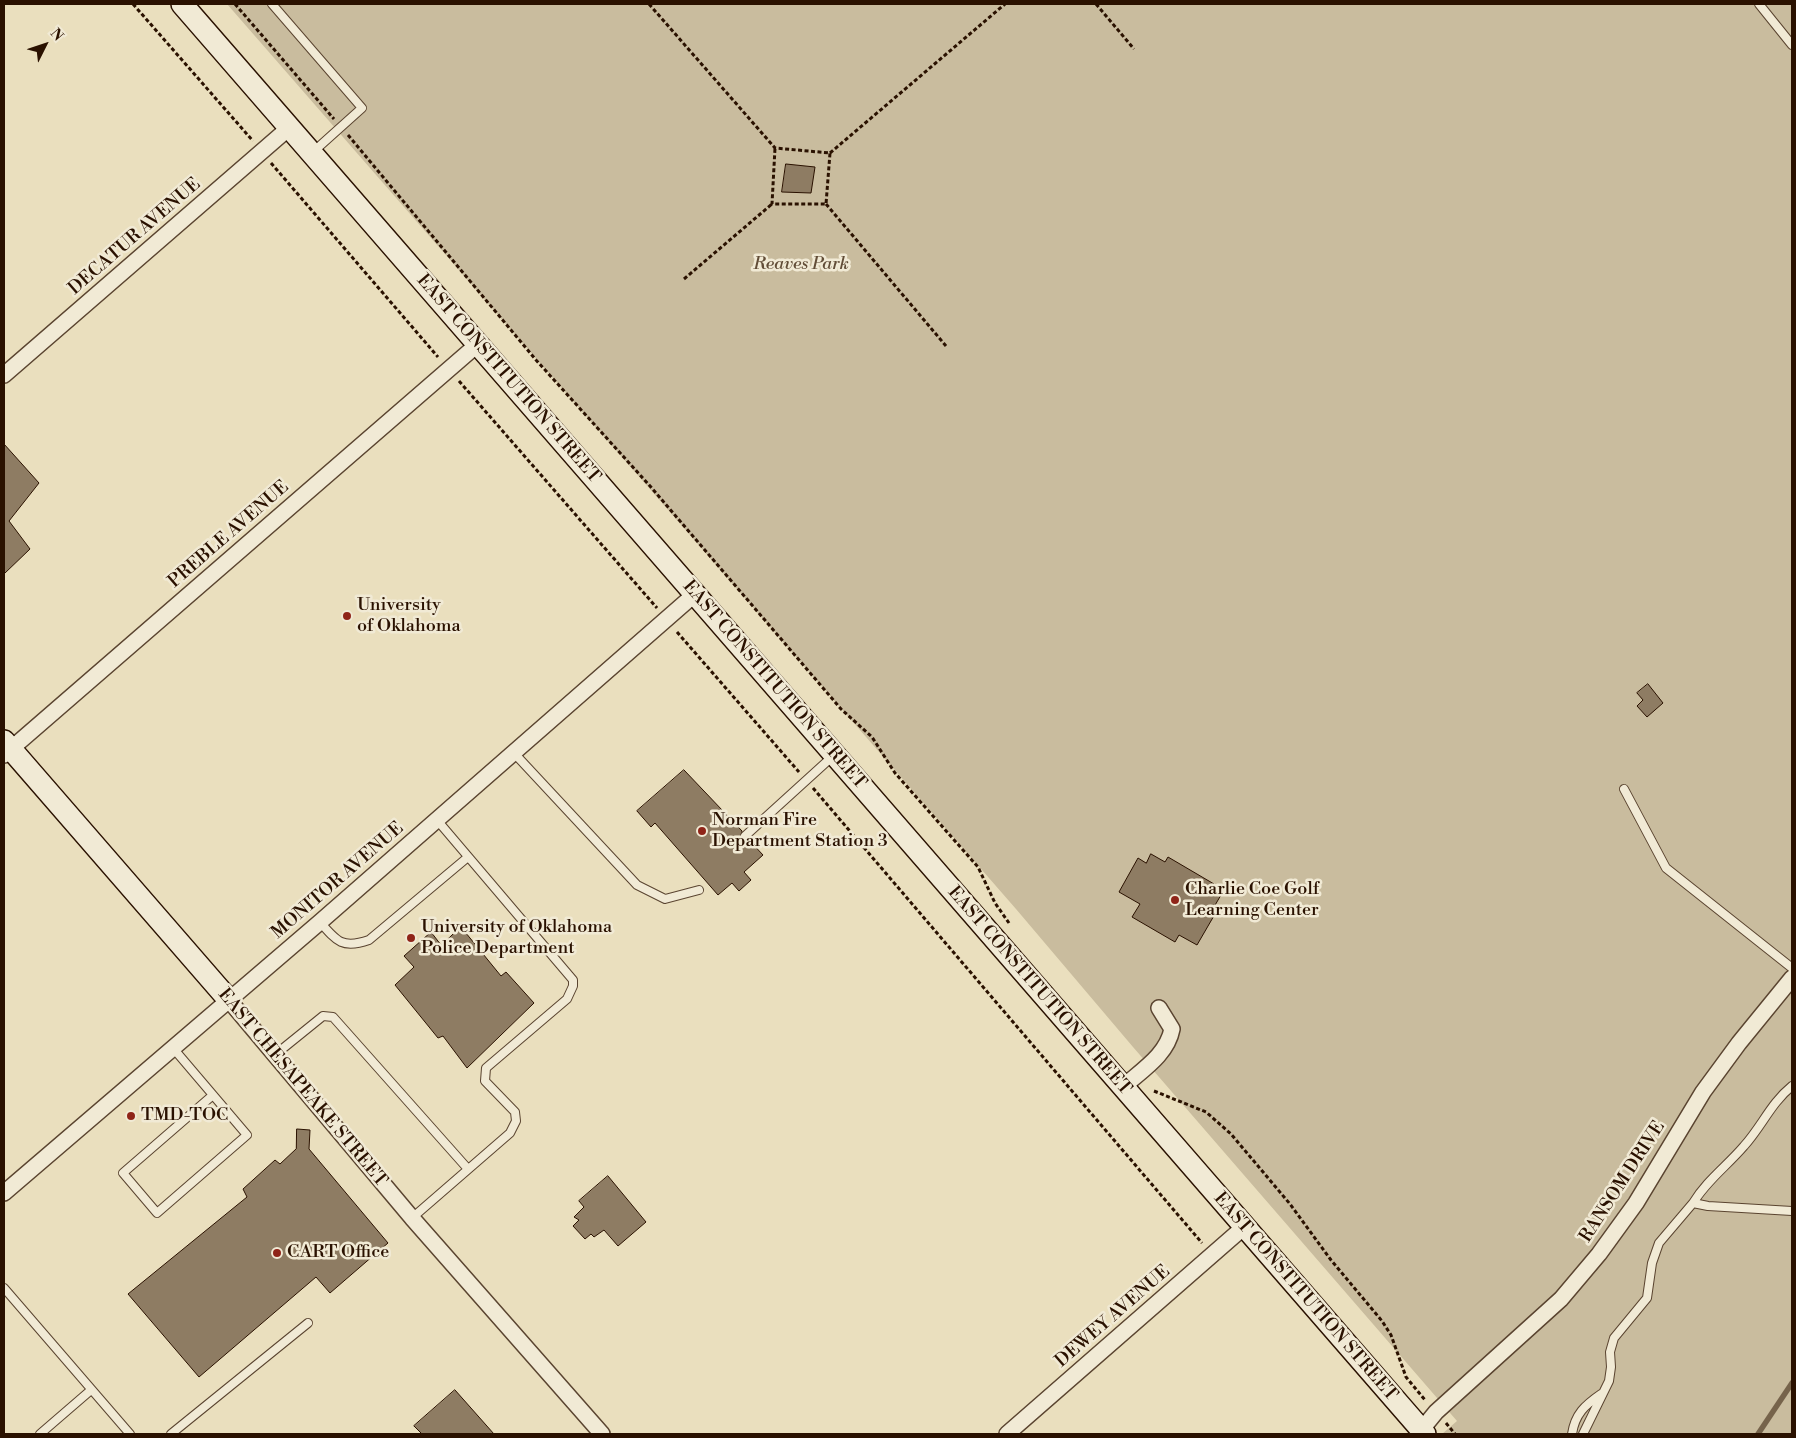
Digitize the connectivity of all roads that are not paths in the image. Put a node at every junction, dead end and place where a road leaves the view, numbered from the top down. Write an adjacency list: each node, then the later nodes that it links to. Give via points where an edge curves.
1 (182, 4): 5 (main road, EAST CONSTITUTION STREET)
2 (272, 4): 6 (lane, via 362,108)
3 (1759, 4): 4 (lane)
4 (1792, 45)
5 (290, 127): 6 (main road, EAST CONSTITUTION STREET); 8 (street, DECATUR AVENUE)
6 (312, 153): 7 (main road, EAST CONSTITUTION STREET)
7 (478, 344): 9 (main road, EAST CONSTITUTION STREET); 10 (street, PREBLE AVENUE)
8 (4, 375)
9 (695, 594): 11 (street, MONITOR AVENUE); 12 (main road, EAST CONSTITUTION STREET)
10 (6, 748): 21 (main road, EAST CHESAPEAKE STREET)
11 (514, 753): 14 (street, MONITOR AVENUE); 17 (lane, via 637,885 665,899)
12 (834, 755): 15 (lane); 25 (main road, EAST CONSTITUTION STREET)
13 (1624, 789): 19 (lane, via 1666,868)
14 (437, 820): 16 (lane); 18 (street, MONITOR AVENUE)
15 (745, 836)
16 (468, 857): 18 (lane, via 370,940 353,945 336,941); 28 (lane, via 573,980 567,998 486,1068 485,1081 515,1112 516,1121 510,1133)
17 (699, 890)
18 (320, 922): 21 (street, MONITOR AVENUE)
19 (1792, 968)
20 (1792, 978): 38 (street, RANSOM DRIVE, via 1703,1092 1636,1203 1599,1254 1561,1299 1436,1412)
21 (228, 999): 23 (street, MONITOR AVENUE); 24 (street, EAST CHESAPEAKE STREET)
22 (1159, 1008): 25 (street, via 1172,1029 1170,1040 1165,1049)
23 (173, 1048): 27 (lane); 29 (street, MONITOR AVENUE)
24 (276, 1054): 28 (lane, via 323,1016 333,1017); 32 (street, EAST CHESAPEAKE STREET)
25 (1131, 1081): 33 (main road, EAST CONSTITUTION STREET)
26 (1792, 1086): 30 (lane, via 1777,1100 1744,1146 1708,1180)
27 (213, 1095): 27 (lane, via 247,1134 157,1213 123,1172)
28 (468, 1169): 32 (lane)
29 (4, 1193)
30 (1693, 1203): 31 (lane); 37 (lane, via 1659,1243 1652,1263 1647,1298 1614,1338 1610,1352 1611,1367)
31 (1792, 1211)
32 (412, 1218): 42 (street, EAST CHESAPEAKE STREET)
33 (1244, 1227): 38 (main road, EAST CONSTITUTION STREET); 43 (street, DEWEY AVENUE)
34 (4, 1288): 36 (lane)
35 (308, 1323): 41 (lane)
36 (91, 1390): 39 (lane); 40 (lane)
37 (1603, 1393): 44 (lane, via 1578,1414); 45 (lane)
38 (1422, 1433)
39 (40, 1434)
40 (130, 1434)
41 (171, 1434)
42 (602, 1434)
43 (1007, 1434)
44 (1572, 1434)
45 (1583, 1434)

